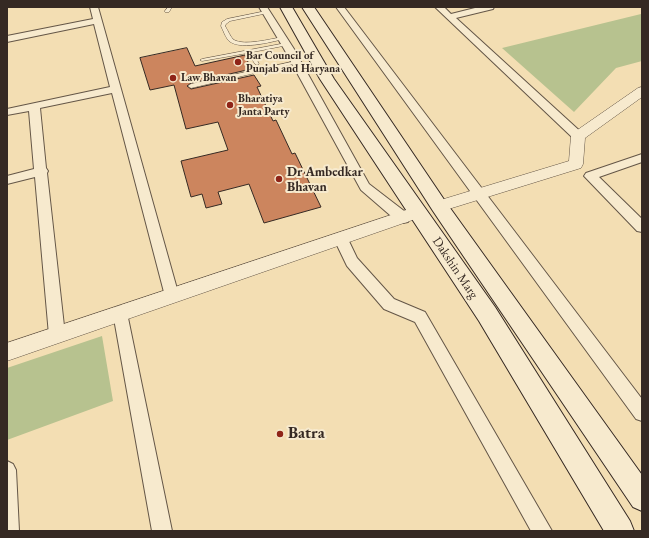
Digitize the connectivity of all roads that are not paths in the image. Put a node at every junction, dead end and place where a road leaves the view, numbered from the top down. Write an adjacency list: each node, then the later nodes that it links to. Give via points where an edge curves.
1 (94, 7): 9 (street)
2 (286, 7): 29 (main road, Dakshin Marg)
3 (308, 7): 28 (main road, Dakshin Marg)
4 (340, 7): 27 (street)
5 (439, 7): 8 (street)
6 (490, 7): 8 (street)
7 (264, 10): 11 (street); 11 (lane, via 224,23 230,40 244,44)
8 (449, 17): 21 (street)
9 (97, 21): 10 (street); 17 (street)
10 (7, 38)
11 (284, 41): 12 (lane); 14 (street)
12 (250, 51): 13 (lane); 15 (lane)
13 (202, 60)
14 (296, 62): 16 (lane); 29 (street, via 364,187)
15 (257, 64)
16 (191, 86)
17 (116, 88): 19 (street); 32 (street)
18 (642, 90): 21 (street)
19 (34, 106): 20 (street); 24 (street)
20 (7, 112)
21 (578, 136): 23 (street)
22 (642, 158): 25 (street)
23 (576, 164): 25 (street); 27 (street)
24 (42, 171): 26 (street); 34 (street)
25 (590, 176): 30 (street)
26 (7, 180)
27 (478, 194): 28 (street); 36 (street)
28 (439, 206): 38 (main road, Dakshin Marg)
29 (411, 215): 31 (street); 42 (main road, Dakshin Marg, via 487,314)
30 (642, 227)
31 (341, 239): 32 (street); 41 (street, via 352,262 389,304 420,317)
32 (172, 296): 33 (street)
33 (120, 313): 34 (street); 40 (street)
34 (57, 335): 35 (street)
35 (7, 352)
36 (642, 413)
37 (7, 470): 39 (street)
38 (642, 498)
39 (10, 531)
40 (162, 531)
41 (542, 531)
42 (620, 531)

